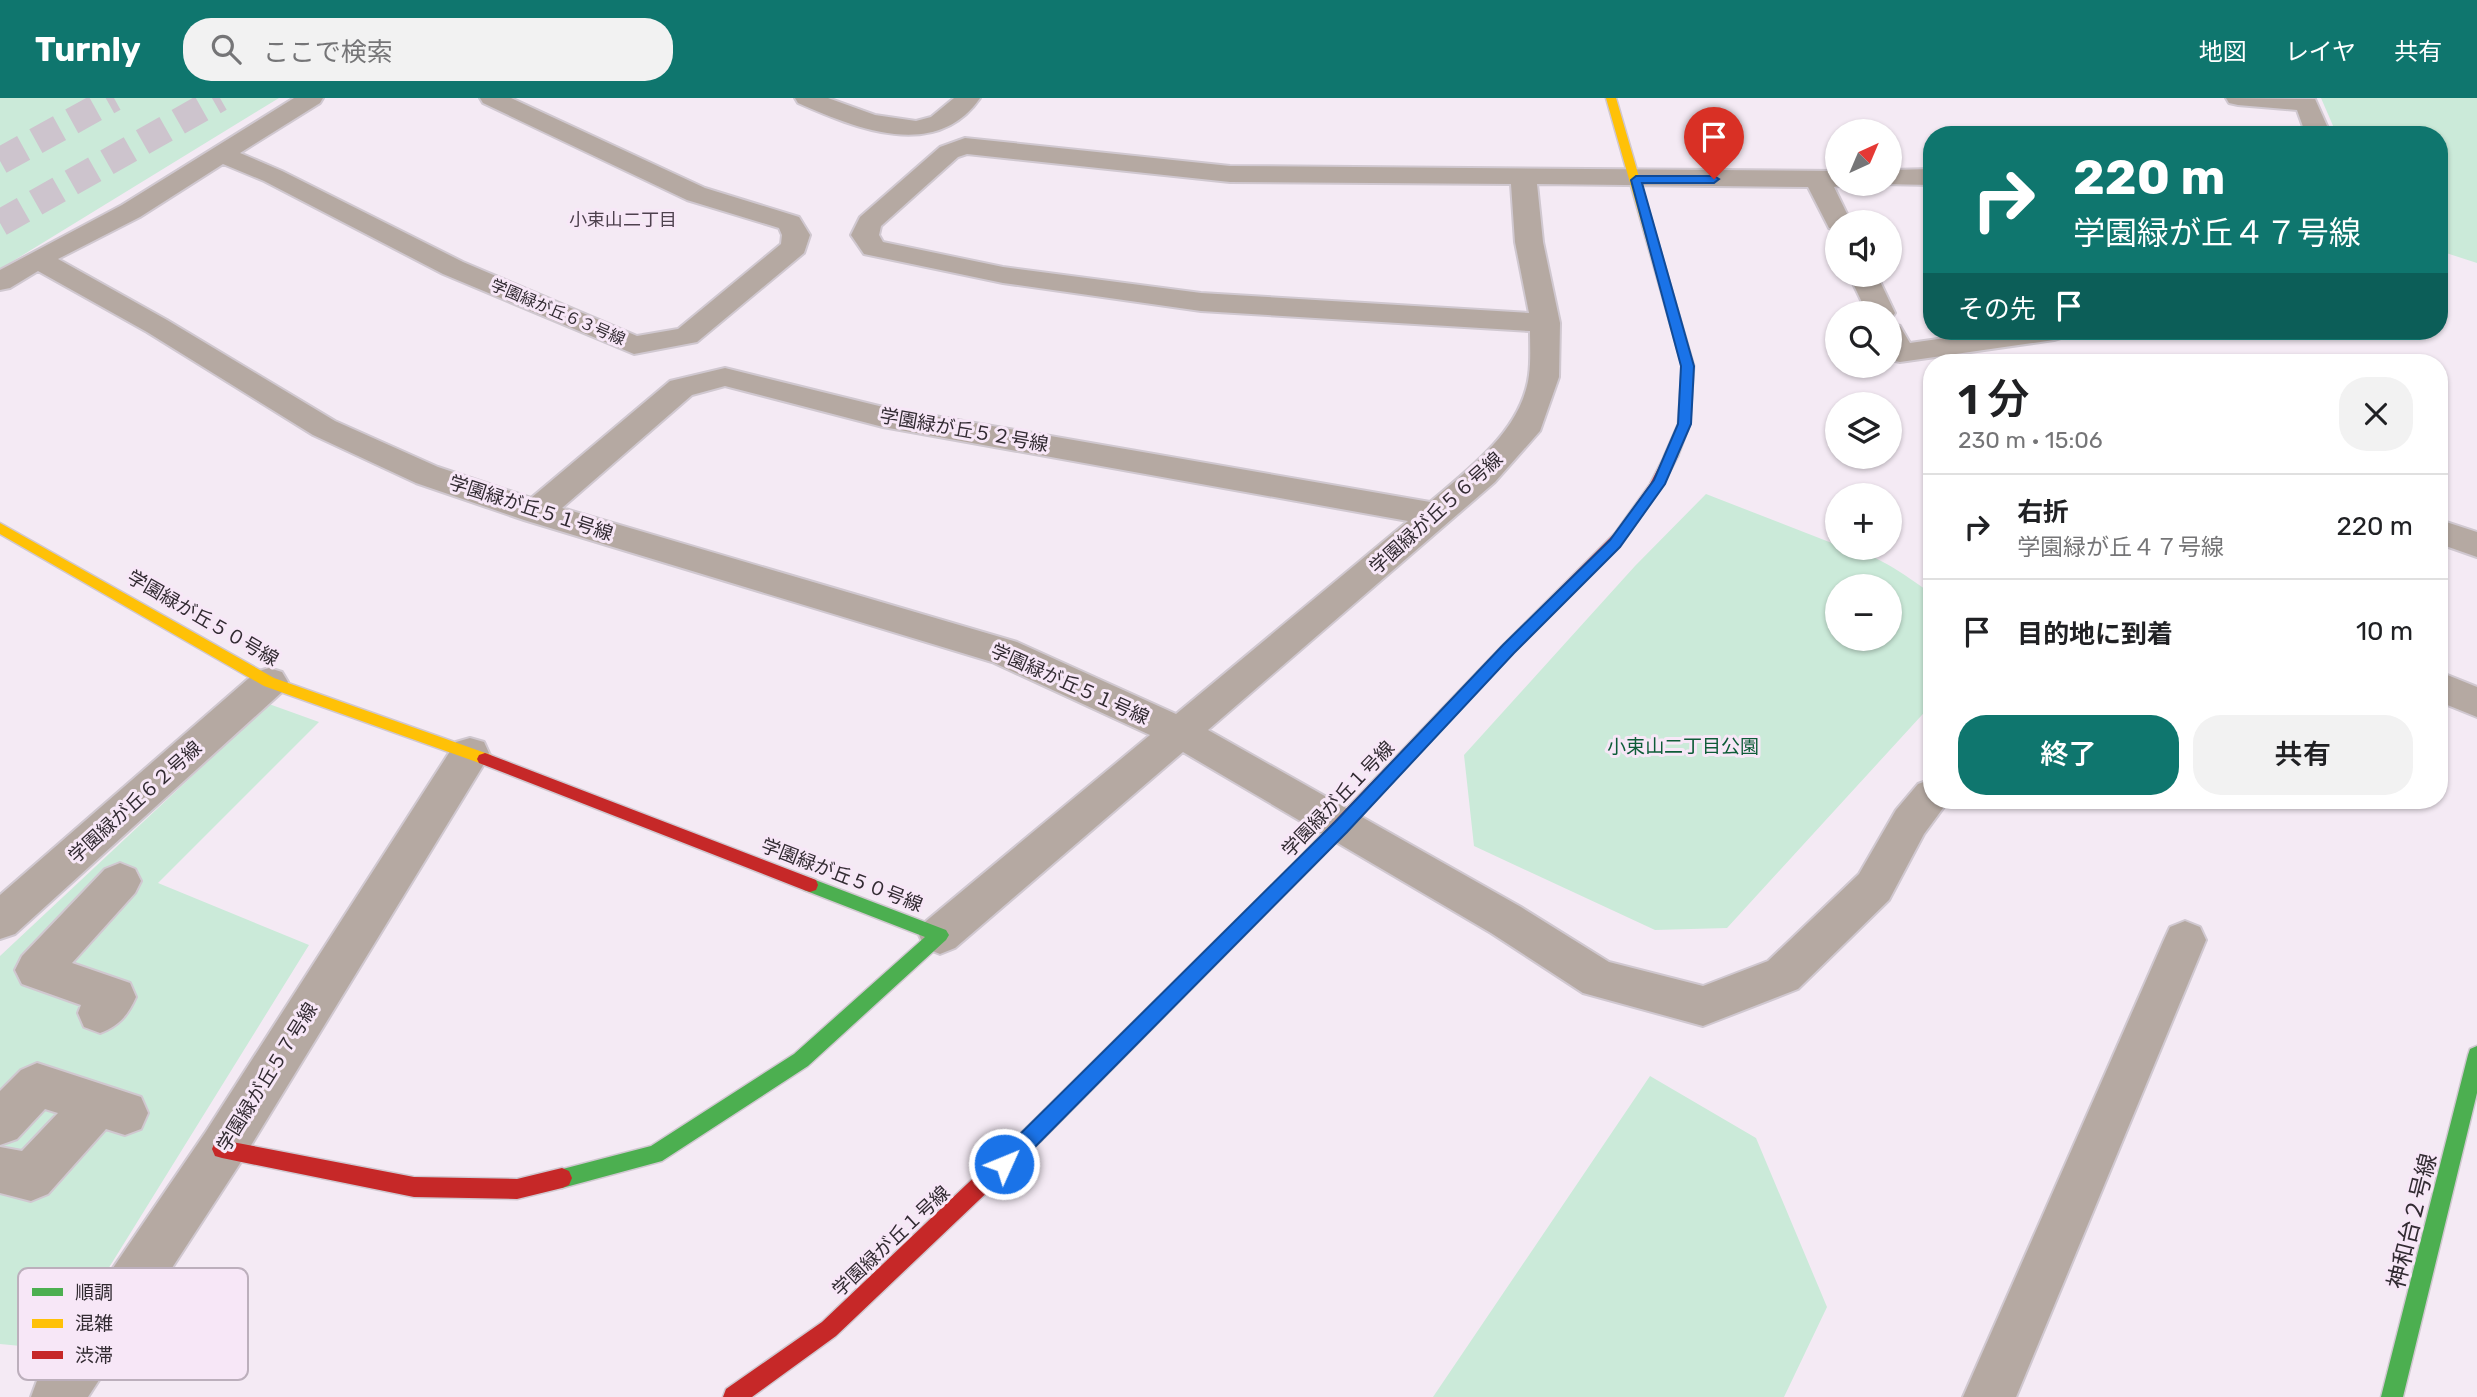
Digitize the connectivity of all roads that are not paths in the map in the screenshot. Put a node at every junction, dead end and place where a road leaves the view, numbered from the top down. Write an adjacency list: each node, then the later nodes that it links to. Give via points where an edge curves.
1 (311, 98): 8 (street)
2 (492, 98): 8 (street, 学園緑が丘６３号線, via 696,194 790,223 796,235 794,247 687,336 634,345 453,268 273,176)
3 (807, 98): 4 (street, via 897,127 928,127)
4 (968, 98)
5 (1611, 98): 13 (street, 学園緑が丘１号線)
6 (2238, 98): 7 (street, via 2306,104)
7 (2315, 126)
8 (220, 154): 14 (street, via 131,211)
9 (1923, 177): 11 (street)
10 (1524, 178): 13 (street); 16 (street, 学園緑が丘５６号線, via 1529,242); 16 (street, via 1230,174 965,146 949,152 869,223 865,235 874,248 1003,275 1201,302)
11 (1902, 178)
12 (1825, 179): 13 (street)
13 (1636, 180): 30 (street, 学園緑が丘１号線, via 1688,366 1684,424 1660,481 1615,543)
14 (37, 259): 15 (street); 19 (street, 学園緑が丘５１号線, via 324,428 427,475)
15 (0, 282)
16 (1545, 323): 20 (street, 学園緑が丘５６号線, via 1544,377 1524,431)
17 (1991, 340): 18 (street)
18 (1902, 353)
19 (536, 512): 20 (street, 学園緑が丘５２号線, via 681,388 725,377 883,417); 27 (street, 学園緑が丘５１号線, via 1004,652)
20 (1437, 515): 27 (street, 学園緑が丘５６号線)
21 (0, 528): 24 (street, 学園緑が丘５０号線)
22 (2448, 535): 23 (street)
23 (2477, 545)
24 (269, 681): 28 (street, 学園緑が丘５０号線); 32 (street, 学園緑が丘６２号線)
25 (2448, 690): 26 (street)
26 (2477, 703)
27 (1180, 732): 30 (street, 学園緑が丘５１号線); 33 (street, 学園緑が丘５６号線)
28 (470, 753): 33 (street, 学園緑が丘５０号線); 38 (street, 学園緑が丘５７号線)
29 (1923, 806): 30 (street, 学園緑が丘５１号線, via 1874,887 1783,975 1703,1006 1598,979 1506,920)
30 (1341, 827): 43 (street, 学園緑が丘１号線, via 1023,1145 839,1320)
31 (120, 881): 35 (street, via 30,968 114,997)
32 (7, 905)
33 (940, 935): 38 (street, via 801,1060 654,1154 517,1189 414,1187)
34 (2185, 940): 44 (street)
35 (100, 1013)
36 (2477, 1055): 45 (street, 神和台２号線)
37 (0, 1123): 39 (street, via 44,1074 112,1108)
38 (222, 1149): 40 (street, 学園緑が丘５７号線)
39 (16, 1181)
40 (143, 1268)
41 (68, 1380): 42 (street, 学園緑が丘５７号線)
42 (57, 1397)
43 (734, 1397)
44 (1989, 1397)
45 (2392, 1397)

